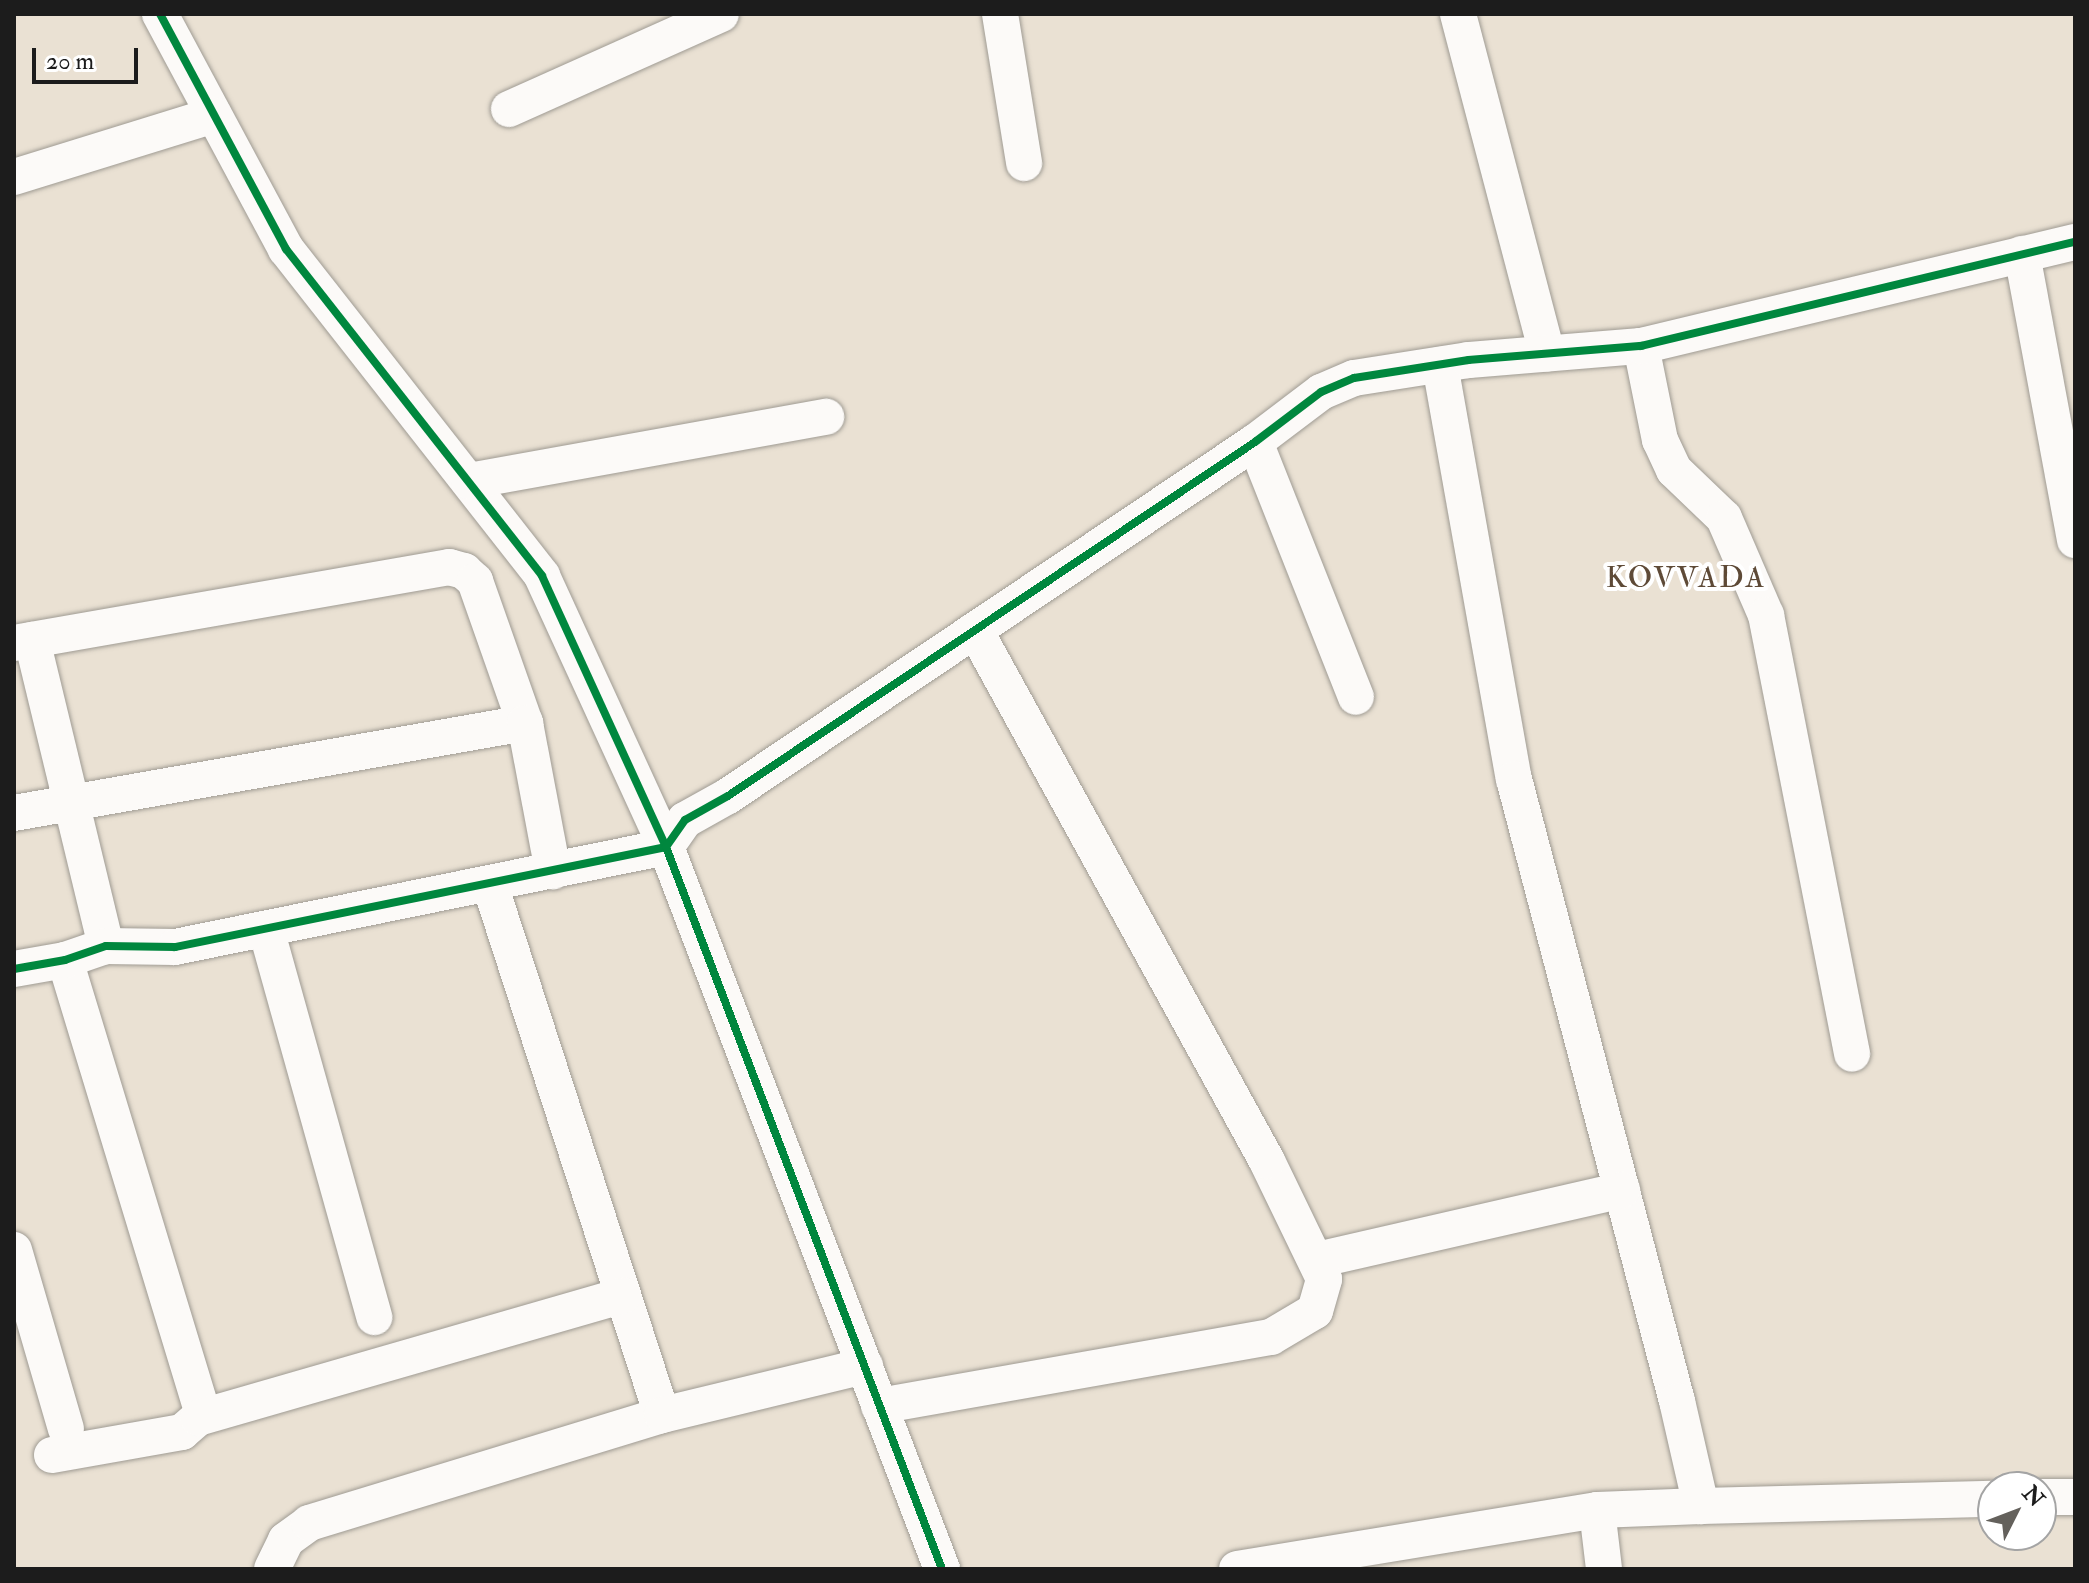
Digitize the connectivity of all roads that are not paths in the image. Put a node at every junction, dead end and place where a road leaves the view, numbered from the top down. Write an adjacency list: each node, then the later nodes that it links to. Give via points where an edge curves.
1 (160, 14): 6 (street)
2 (721, 14): 5 (street)
3 (1000, 14): 7 (street)
4 (1458, 14): 12 (street)
5 (509, 109)
6 (214, 115): 8 (street); 16 (street, via 286,249)
7 (1024, 163)
8 (14, 177)
9 (2075, 242): 10 (street)
10 (2022, 254): 11 (street); 17 (street)
11 (1641, 346): 12 (street); 31 (street, via 1660,440 1674,470 1724,518 1766,615)
12 (1547, 354): 13 (street)
13 (1440, 365): 15 (street, via 1354,378 1321,392); 32 (street, via 1514,779)
14 (826, 417): 16 (street)
15 (1255, 442): 18 (street); 20 (street)
16 (469, 481): 24 (street, via 542,576)
17 (2075, 540)
18 (975, 630): 24 (street, via 685,820); 34 (street)
19 (23, 642): 21 (street, via 449,567 475,581); 22 (street)
20 (1356, 697)
21 (525, 723): 22 (street); 25 (street)
22 (70, 804): 23 (street); 28 (street)
23 (14, 813)
24 (666, 847): 25 (street); 37 (street)
25 (553, 871): 26 (street)
26 (490, 885): 27 (street); 35 (street)
27 (266, 929): 28 (street, via 175,947); 36 (street)
28 (106, 946): 29 (street)
29 (65, 960): 30 (street); 38 (street)
30 (14, 969)
31 (1852, 1054)
32 (1622, 1190): 34 (street); 42 (street)
33 (14, 1250): 35 (street, via 59,1442 182,1432 198,1418)
34 (1317, 1260): 39 (street, via 1324,1279 1315,1311 1271,1337)
35 (623, 1295): 40 (street)
36 (374, 1317)
37 (865, 1366): 39 (street); 40 (street)
38 (199, 1402)
39 (879, 1406): 45 (street)
40 (662, 1415): 44 (street, via 309,1523 286,1540)
41 (1977, 1499): 42 (street)
42 (1701, 1506): 43 (street)
43 (1597, 1510): 46 (street); 47 (street)
44 (272, 1569)
45 (942, 1569)
46 (1237, 1569)
47 (1604, 1569)

